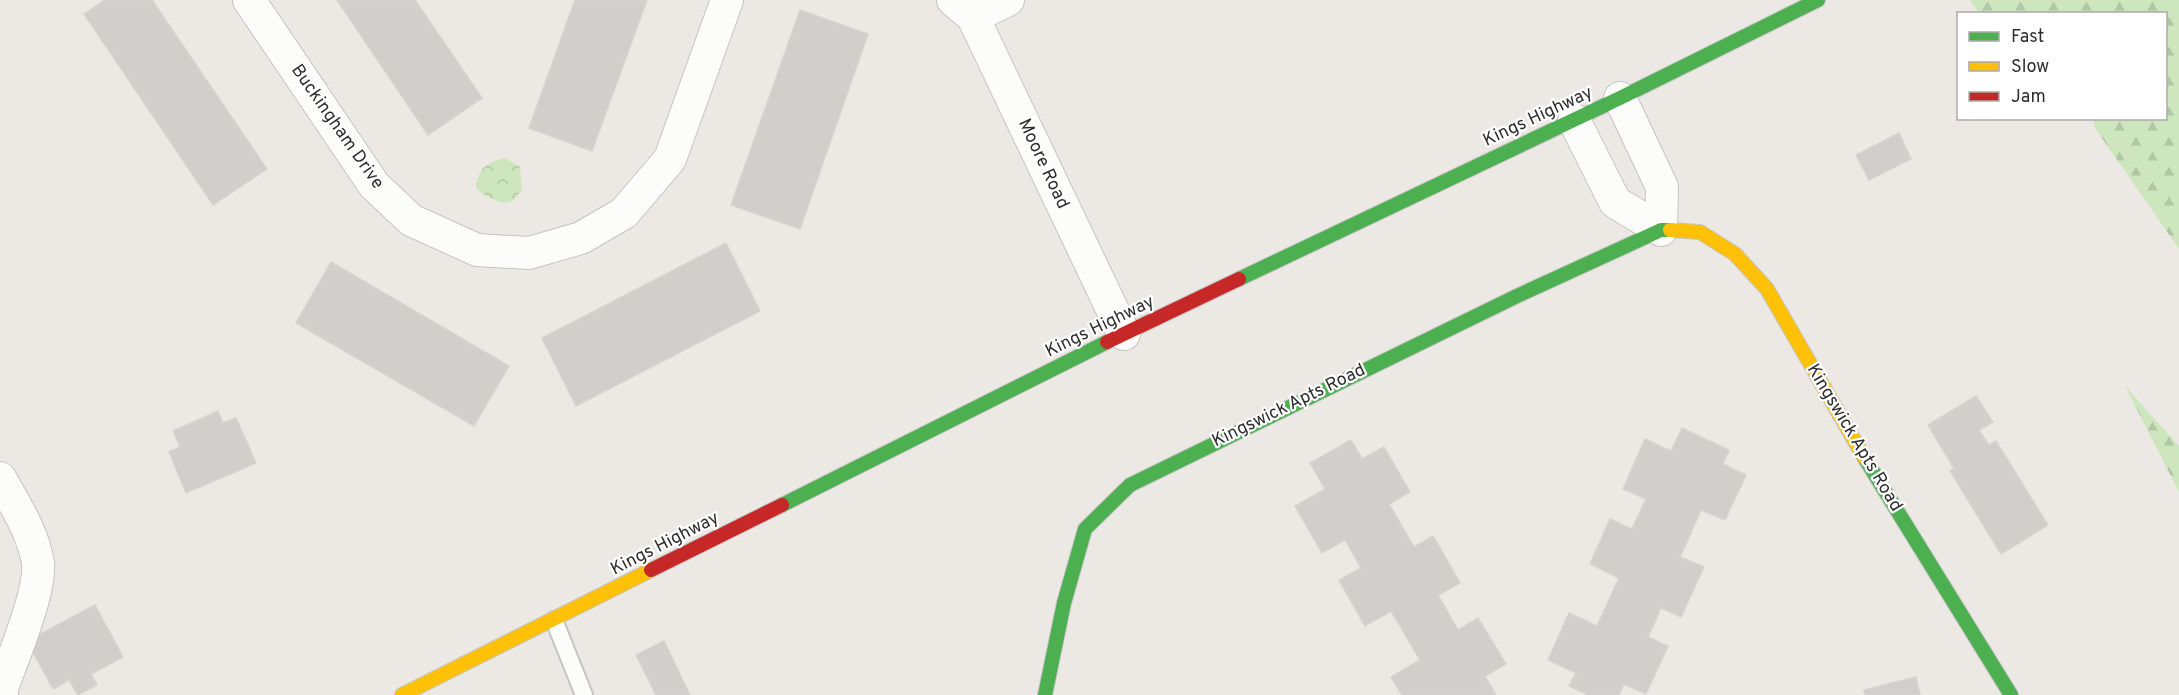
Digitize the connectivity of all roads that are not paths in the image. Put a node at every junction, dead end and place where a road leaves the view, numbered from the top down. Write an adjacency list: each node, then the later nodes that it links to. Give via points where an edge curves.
1 (249, 0): 2 (street, Buckingham Drive, via 374,185 411,220 477,249 529,253 581,238 624,213 670,159)
2 (727, 0)
3 (1008, 0): 5 (street)
4 (1818, 0): 6 (main road, Kings Highway)
5 (963, 8): 9 (street, Moore Road)
6 (1620, 98): 7 (main road, Kings Highway); 8 (street, via 1662,187)
7 (1574, 120): 8 (street, Kingswick Apts Road, via 1615,202); 9 (main road, Kings Highway)
8 (1661, 230): 15 (main road, Kingswick Apts Road, via 1506,301 1130,485 1085,529 1064,603); 16 (main road, Kingswick Apts Road, via 1700,232 1735,254 1767,289 1838,416)
9 (1124, 334): 11 (main road, Kings Highway)
10 (0, 478): 12 (street, via 28,528 38,565 33,597)
11 (554, 620): 13 (main road, Kings Highway); 14 (lane)
12 (1, 690)
13 (402, 695)
14 (584, 695)
15 (1045, 695)
16 (2011, 695)

